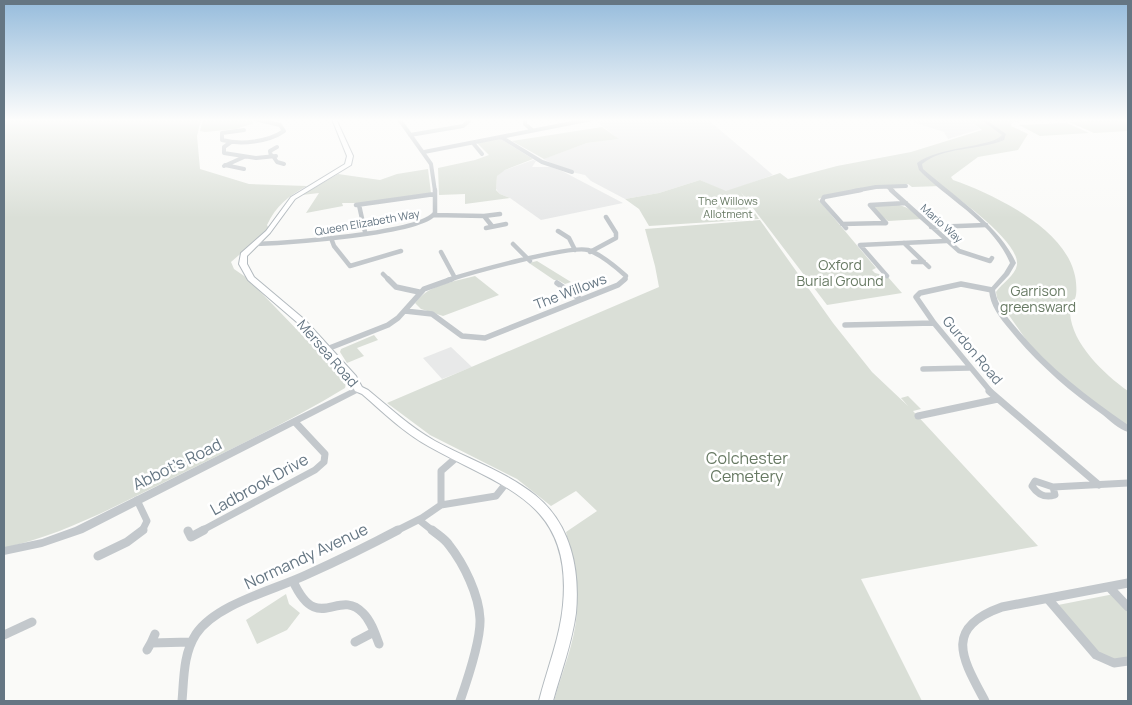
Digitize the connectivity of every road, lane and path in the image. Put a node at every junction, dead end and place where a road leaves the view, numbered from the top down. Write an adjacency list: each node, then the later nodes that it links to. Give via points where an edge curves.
1 (224, 152): 8 (street)
2 (271, 152): 7 (street)
3 (348, 152): 33 (main road, Mersea Road, via 348,165 293,198)
4 (424, 152): 14 (street, Queen Elizabeth Way, via 432,168)
5 (525, 152): 11 (street, via 542,162)
6 (948, 152): 23 (street, via 932,155 918,164)
7 (273, 156): 8 (street); 9 (street)
8 (244, 157): 10 (street, via 225,165)
9 (284, 164)
10 (244, 169)
11 (572, 172)
12 (906, 186): 13 (street)
13 (888, 187): 15 (street, Mario Way); 15 (street, via 821,199 844,226 887,223 870,205)
14 (435, 194): 17 (street, Queen Elizabeth Way); 28 (street, via 357,205)
15 (906, 203): 26 (street, Mario Way)
16 (500, 214): 18 (street)
17 (434, 215): 18 (street); 28 (street, Queen Elizabeth Way, via 414,225)
18 (484, 216): 24 (street)
19 (606, 217): 22 (street)
20 (616, 223): 22 (street)
21 (506, 224): 24 (street)
22 (610, 224): 38 (street, via 617,236 615,239)
23 (986, 225): 26 (street); 53 (street, via 1008,249 1012,263 1007,274)
24 (492, 226): 25 (street)
25 (486, 228)
26 (931, 228): 31 (street, Mario Way)
27 (558, 231): 36 (street, via 569,238)
28 (365, 232): 29 (street, Queen Elizabeth Way)
29 (331, 238): 33 (street, Queen Elizabeth Way); 37 (street, via 351,268)
30 (856, 240): 34 (street)
31 (946, 241): 32 (street); 41 (street, Mario Way, via 963,254)
32 (904, 243): 34 (street); 43 (street)
33 (255, 244): 59 (main road, Mersea Road, via 244,255 246,271 302,322)
34 (860, 245): 46 (street)
35 (514, 247): 40 (street)
36 (575, 250): 38 (street, The Willows); 40 (street, The Willows)
37 (401, 252)
38 (590, 252): 55 (street, The Willows, via 618,269 626,279)
39 (445, 254): 48 (street)
40 (530, 261): 48 (street, The Willows)
41 (990, 261)
42 (913, 262): 43 (street)
43 (924, 262): 44 (street)
44 (929, 267)
45 (383, 274): 49 (street)
46 (887, 276)
47 (396, 277): 49 (street)
48 (455, 278): 54 (street, The Willows)
49 (389, 279): 54 (street, via 396,287)
50 (557, 283): 52 (street)
51 (570, 285): 52 (street)
52 (564, 288): 55 (street)
53 (992, 290): 57 (street, Gurdon Road, via 960,284 920,293 916,297); 66 (street, via 992,298 1006,320 1046,366 1077,394)
54 (420, 292): 56 (street, The Willows)
55 (580, 299): 56 (street, The Willows, via 485,338 454,332 432,314)
56 (405, 311): 59 (street, The Willows, via 388,325)
57 (934, 323): 58 (street); 60 (street, Gurdon Road)
58 (845, 325)
59 (326, 349): 62 (main road, Mersea Road, via 353,378)
60 (969, 368): 61 (street); 63 (street, Gurdon Road)
61 (923, 369)
62 (358, 389): 65 (street, Abbot's Road); 67 (main road, Mersea Road, via 366,392 405,427)
63 (998, 399): 64 (street); 70 (street, Gurdon Road)
64 (918, 416)
65 (295, 422): 72 (street, Abbot's Road); 75 (street, Ladbrook Drive, via 324,454 324,462 315,470 191,537)
66 (1128, 429)
67 (457, 457): 68 (main road, Mersea Road); 73 (street, via 441,471 445,494)
68 (508, 481): 73 (street, Normandy Avenue, via 504,490 478,502); 93 (main road, Mersea Road, via 531,497 555,521 567,557 571,588 567,626)
69 (1128, 483): 70 (street)
70 (1100, 485): 71 (street)
71 (1053, 487)
72 (137, 500): 76 (street, Abbot's Road, via 79,530 42,543); 77 (street, via 147,522 142,534)
73 (441, 505): 74 (street, Normandy Avenue)
74 (419, 520): 78 (street, Normandy Avenue); 92 (street, via 448,544 459,559 478,605 480,621)
75 (188, 531)
76 (4, 551)
77 (98, 556)
78 (293, 581): 84 (street, via 299,599 304,603 319,609 348,606 359,609 368,618); 87 (street, Normandy Avenue, via 220,614 198,630)
79 (1128, 583): 80 (street)
80 (1109, 587): 81 (street); 82 (street)
81 (1048, 598): 90 (street, via 1096,655 1114,663); 94 (street, via 986,611 972,619 965,630 962,648)
82 (1128, 607)
83 (32, 622): 86 (street)
84 (374, 632): 88 (street); 89 (street)
85 (155, 634): 87 (street, via 149,647)
86 (4, 635)
87 (190, 642): 91 (street)
88 (355, 642)
89 (379, 644)
90 (1128, 661)
91 (182, 701)
92 (460, 701)
93 (546, 701)
94 (985, 701)

